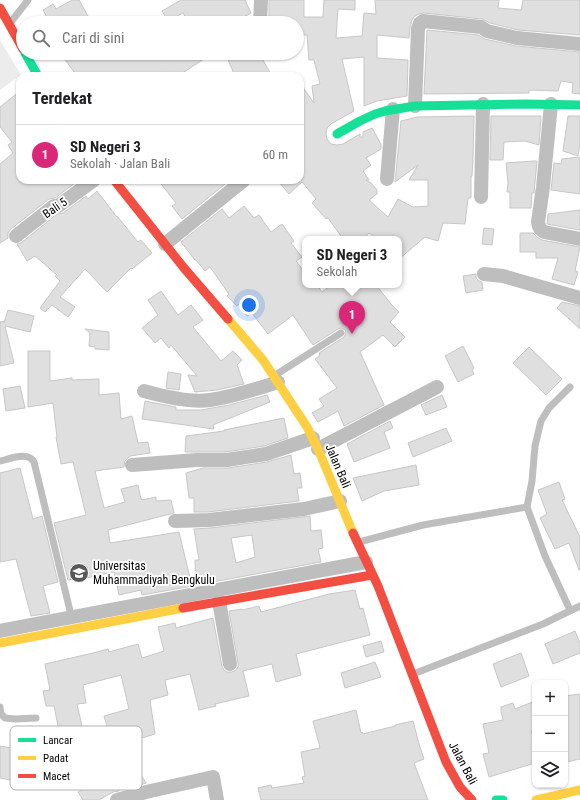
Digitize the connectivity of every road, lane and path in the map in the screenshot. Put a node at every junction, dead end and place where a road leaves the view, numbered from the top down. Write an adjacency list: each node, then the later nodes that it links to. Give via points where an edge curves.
1 (28, 0): 5 (lane)
2 (261, 0): 4 (street)
3 (0, 8): 5 (street)
4 (260, 16)
5 (9, 24): 6 (street)
6 (16, 37)
7 (580, 44): 13 (street, via 517,38 487,31 481,27 424,21 418,29)
8 (29, 60): 9 (street)
9 (36, 72)
10 (483, 104): 11 (street); 13 (street); 20 (street)
11 (551, 104): 12 (street); 22 (street, via 538,227 544,232)
12 (580, 105)
13 (415, 106): 14 (street)
14 (393, 109): 15 (street, via 376,114); 16 (street)
15 (336, 134)
16 (387, 179)
17 (88, 184): 21 (street, Bali 5, via 58,206 54,206)
18 (117, 184): 23 (street, Jalan Bali)
19 (239, 184): 23 (street)
20 (481, 196)
21 (16, 236)
22 (580, 238)
23 (165, 244): 27 (street, Jalan Bali, via 263,360)
24 (484, 274): 25 (street, via 503,276)
25 (580, 298)
26 (341, 333): 27 (lane)
27 (276, 379): 30 (street, via 240,394 209,400 192,400); 31 (street, Jalan Bali)
28 (437, 387): 31 (street)
29 (570, 387): 35 (lane, via 549,408 541,421)
30 (144, 390)
31 (316, 444): 33 (street, via 227,460); 34 (street, Jalan Bali)
32 (0, 461): 43 (lane, via 25,456 33,460 36,466)
33 (132, 465)
34 (340, 501): 36 (street, via 296,510 209,520); 37 (street, Jalan Bali)
35 (527, 506): 37 (lane, via 423,525); 42 (lane, via 545,556)
36 (175, 521)
37 (357, 542): 38 (street, Jalan Bali)
38 (366, 562): 39 (street, Jalan Bali); 43 (street)
39 (372, 575): 40 (street); 47 (street, Jalan Bali)
40 (219, 601): 43 (street); 46 (street)
41 (580, 606): 42 (lane)
42 (570, 610): 47 (lane, via 543,624)
43 (73, 623): 44 (street); 45 (street)
44 (0, 631)
45 (0, 644)
46 (230, 664)
47 (412, 674): 53 (street, Jalan Bali, via 446,762 455,779)
48 (0, 707): 49 (lane, via 5,718)
49 (36, 718)
50 (580, 790): 56 (street)
51 (117, 800): 52 (street, via 213,777)
52 (217, 800)
53 (472, 800)
54 (496, 800): 55 (street)
55 (503, 800)
56 (536, 800)

